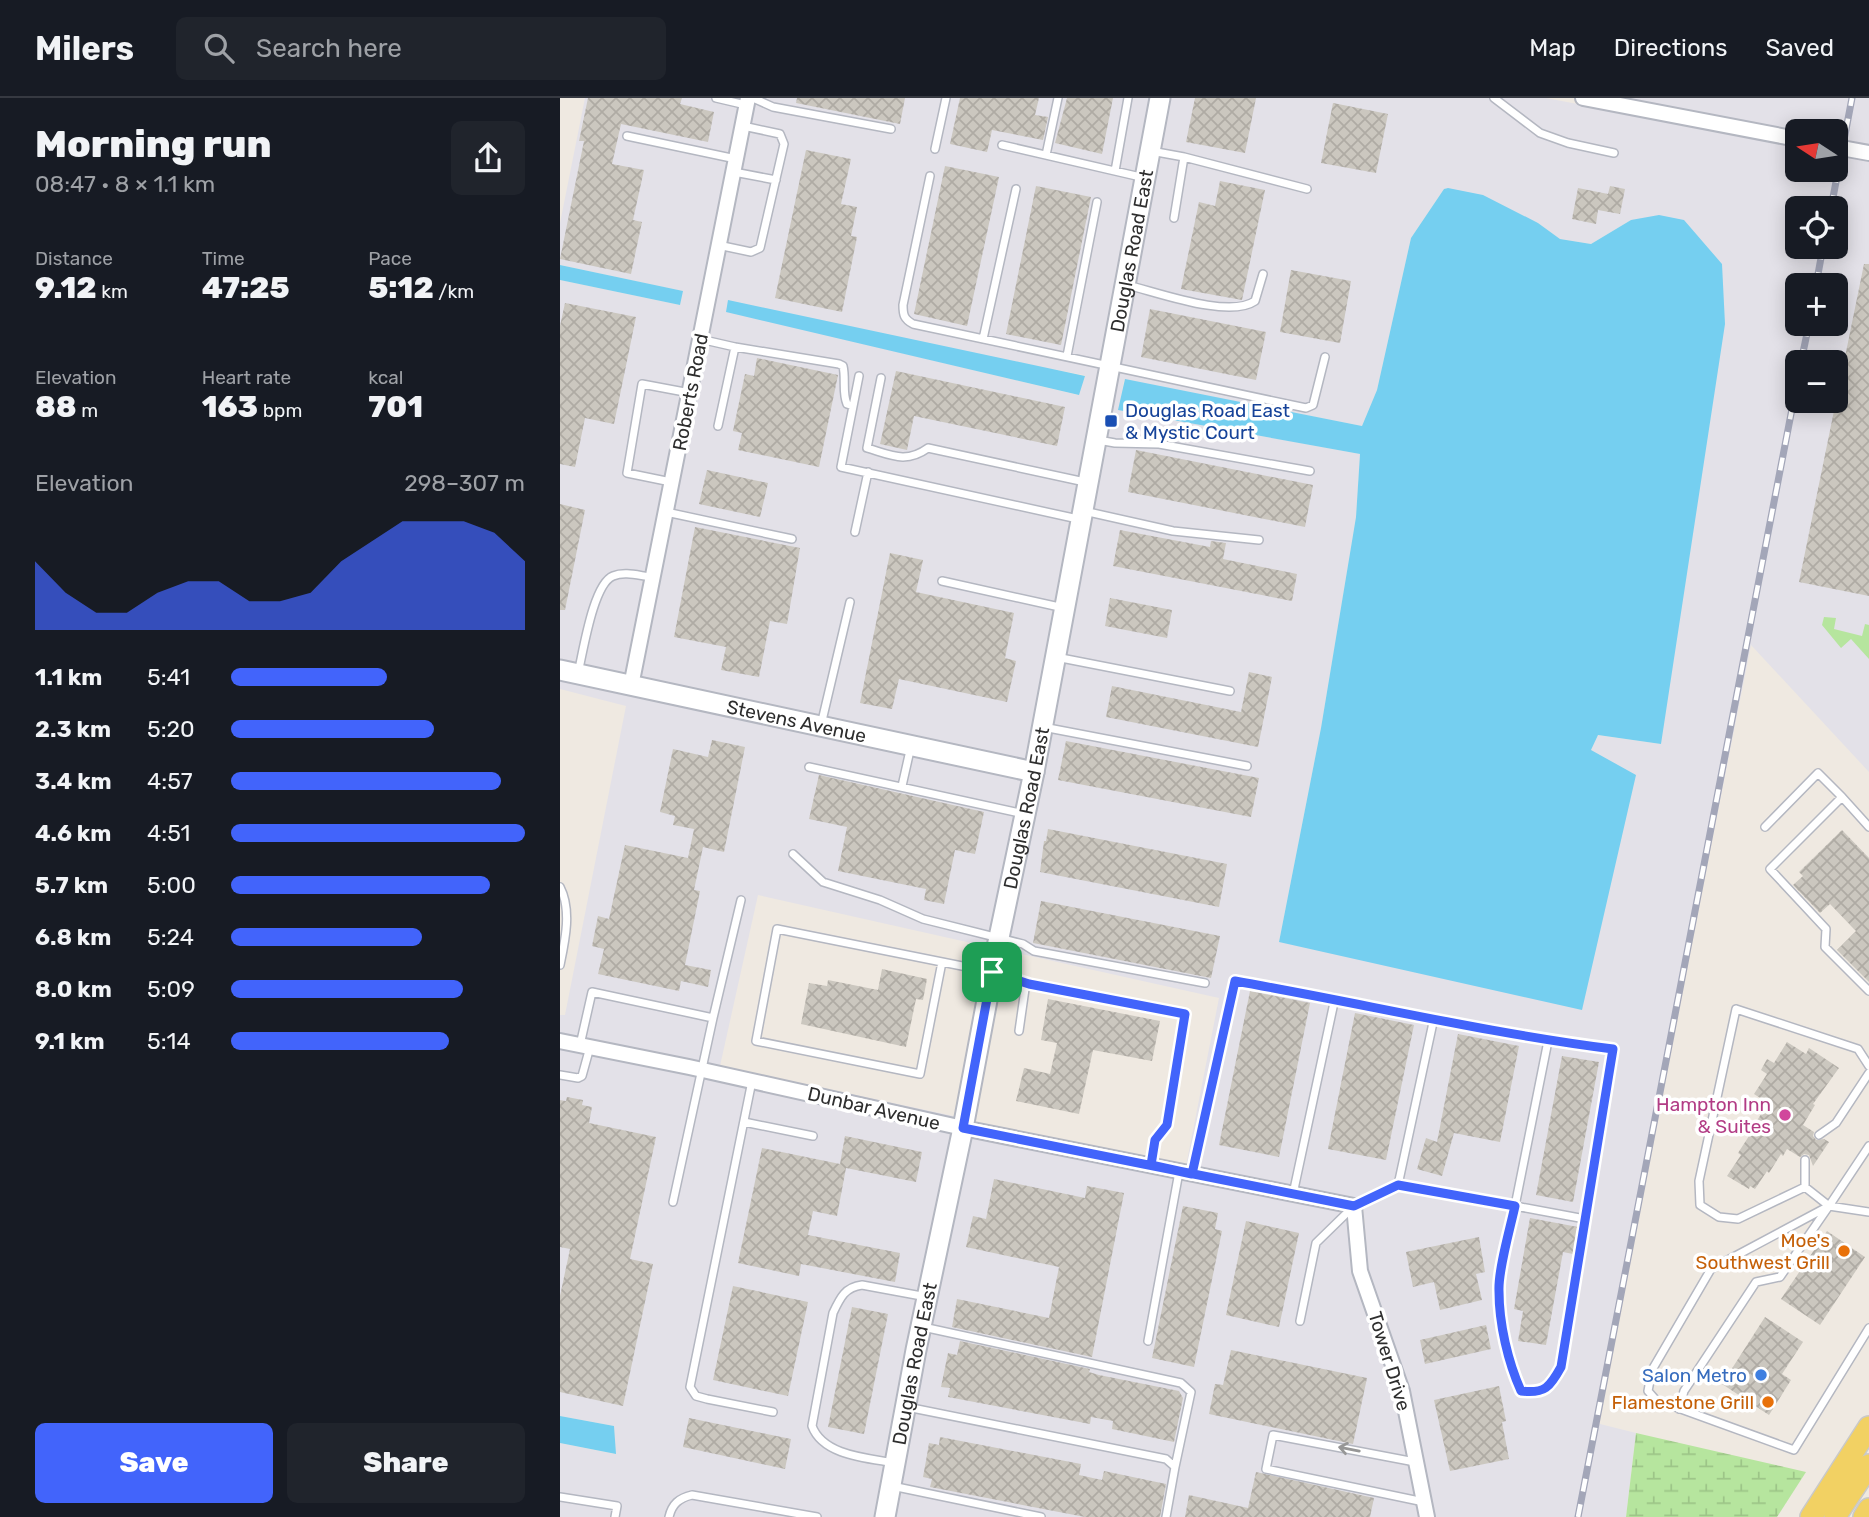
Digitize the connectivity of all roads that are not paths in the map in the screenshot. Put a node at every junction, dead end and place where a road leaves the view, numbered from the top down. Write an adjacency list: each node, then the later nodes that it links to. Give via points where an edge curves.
1 (716, 98): 8 (lane)
2 (946, 98): 14 (lane)
3 (1058, 98): 19 (lane)
4 (1128, 98): 22 (lane)
5 (1160, 98): 16 (street, Douglas Road East)
6 (1494, 98): 17 (lane, via 1540,133)
7 (1583, 98): 12 (street)
8 (749, 101): 9 (street, Roberts Road); 10 (lane)
9 (743, 126): 21 (street, Roberts Road); 25 (lane, via 780,134 784,144)
10 (891, 130)
11 (627, 136): 21 (lane)
12 (1785, 137)
13 (1002, 145): 19 (lane)
14 (935, 149)
15 (1848, 149): 18 (street)
16 (1151, 151): 20 (lane); 24 (street, Douglas Road East)
17 (1614, 153)
18 (1869, 153)
19 (1046, 155): 22 (lane)
20 (1184, 157): 27 (lane); 29 (lane)
21 (735, 166): 25 (lane); 30 (street, Roberts Road)
22 (1115, 171): 24 (lane)
23 (930, 176): 34 (lane, via 903,313 913,324)
24 (1145, 179): 32 (street, Douglas Road East)
25 (776, 180): 30 (lane, via 760,248 751,252)
26 (1016, 189): 34 (lane)
27 (1307, 190)
28 (1097, 202): 36 (lane)
29 (1174, 218)
30 (718, 245): 33 (street, Roberts Road)
31 (1263, 274): 32 (lane, via 1255,302 1247,307 1199,303)
32 (1126, 284): 38 (street, Douglas Road East)
33 (701, 339): 35 (lane); 41 (street, Roberts Road)
34 (983, 339): 36 (lane)
35 (735, 346): 42 (lane, via 843,366 845,399); 43 (lane)
36 (1067, 356): 38 (lane)
37 (1325, 357): 38 (lane, via 1313,405 1306,408)
38 (1111, 366): 44 (street, Douglas Road East)
39 (859, 376): 42 (lane)
40 (881, 378): 47 (lane, via 867,448 898,458 915,457 928,448)
41 (690, 393): 48 (street, Roberts Road); 48 (lane, via 642,384 627,473)
42 (853, 406): 46 (lane, via 841,467)
43 (718, 426)
44 (1098, 439): 45 (lane, via 1159,444); 47 (street, Douglas Road East)
45 (1310, 471)
46 (868, 472): 50 (lane); 51 (lane)
47 (1089, 482): 50 (street, Douglas Road East)
48 (672, 483): 49 (street, Roberts Road)
49 (666, 512): 52 (lane); 54 (street, Roberts Road)
50 (1083, 515): 53 (lane); 57 (street, Douglas Road East)
51 (855, 532)
52 (792, 539)
53 (1259, 540)
54 (653, 577): 59 (lane, via 625,574 605,582); 60 (street, Roberts Road)
55 (942, 581): 57 (lane)
56 (850, 602): 62 (lane)
57 (1065, 608): 58 (street, Douglas Road East)
58 (1056, 657): 61 (lane); 63 (street, Douglas Road East)
59 (569, 672): 60 (street, Stevens Avenue)
60 (631, 686): 62 (street, Stevens Avenue)
61 (1230, 691)
62 (821, 726): 64 (street, Stevens Avenue)
63 (1042, 727): 65 (lane); 67 (street, Douglas Road East)
64 (911, 745): 67 (street, Stevens Avenue); 68 (lane)
65 (1247, 766)
66 (809, 767): 68 (lane)
67 (1034, 772): 70 (street, Douglas Road East)
68 (902, 786): 70 (lane)
69 (1842, 797): 71 (lane, via 1818,773); 72 (lane); 82 (lane, via 1770,869 1826,929 1825,947)
70 (1025, 815): 76 (street, Douglas Road East)
71 (1765, 827)
72 (1869, 827)
73 (793, 854): 76 (lane, via 823,883 923,919)
74 (560, 887): 78 (lane, via 566,899)
75 (741, 900): 84 (lane)
76 (999, 938): 79 (street, Douglas Road East); 81 (lane, via 1034,951)
77 (942, 962): 77 (lane, via 777,929 756,1041 920,1074); 79 (lane)
78 (560, 965)
79 (992, 972): 80 (lane); 96 (street, Douglas Road East)
80 (1026, 982): 86 (lane); 101 (lane, via 1185,1014 1167,1125 1155,1140)
81 (1205, 983)
82 (1869, 991)
83 (1335, 998): 85 (lane); 102 (lane, via 1235,981); 105 (lane)
84 (712, 1018): 89 (lane, via 592,992); 91 (lane)
85 (1434, 1018): 88 (lane); 103 (lane)
86 (1019, 1031)
87 (560, 1041): 89 (street, Dunbar Avenue)
88 (1548, 1041): 108 (lane); 111 (lane, via 1613,1049)
89 (585, 1046): 91 (street, Dunbar Avenue); 93 (lane, via 582,1076)
90 (1869, 1066): 104 (lane, via 1858,1049 1735,1009 1699,1181 1700,1205 1719,1217 1738,1219)
91 (701, 1070): 94 (street, Dunbar Avenue); 106 (lane)
92 (1869, 1073): 97 (lane, via 1836,1123)
93 (560, 1075)
94 (752, 1081): 95 (lane); 96 (street, Dunbar Avenue)
95 (744, 1122): 98 (lane); 119 (lane, via 690,1387 696,1396)
96 (963, 1128): 101 (street, Dunbar Avenue); 112 (street, Douglas Road East)
97 (1819, 1135)
98 (813, 1136)
99 (1869, 1148): 109 (lane)
100 (1805, 1160): 104 (lane)
101 (1151, 1165): 102 (street, Dunbar Avenue)
102 (1186, 1172): 105 (street, Dunbar Avenue); 116 (lane)
103 (1398, 1185): 107 (lane); 108 (lane)
104 (1805, 1187): 109 (lane)
105 (1293, 1194): 107 (street, Dunbar Avenue)
106 (673, 1202)
107 (1354, 1206): 113 (lane, via 1316,1243); 122 (street, Tower Drive, via 1360,1271 1402,1391)
108 (1515, 1206): 111 (lane); 111 (lane, via 1498,1290 1513,1373 1521,1391 1537,1393 1552,1383 1561,1367)
109 (1829, 1206): 110 (lane); 118 (lane, via 1780,1277 1756,1283 1684,1391); 118 (lane, via 1711,1269 1652,1370 1648,1391 1656,1401)
110 (1869, 1212)
111 (1585, 1219)
112 (928, 1297): 114 (street, Douglas Road East); 123 (lane, via 852,1286 833,1313 812,1426 815,1435 849,1454)
113 (1300, 1321)
114 (922, 1327): 117 (street, Douglas Road East); 125 (lane, via 1181,1383 1191,1392)
115 (1869, 1328): 118 (lane, via 1794,1450)
116 (1149, 1341)
117 (907, 1407): 123 (street, Douglas Road East); 125 (lane, via 1166,1459)
118 (1679, 1409)
119 (773, 1412)
120 (1869, 1427): 137 (main road)
121 (1869, 1451): 138 (main road)
122 (1416, 1462): 128 (street, Tower Drive); 128 (lane, one-way to 128, via 1273,1435 1266,1469)
123 (896, 1463): 126 (street, Douglas Road East)
124 (1869, 1465): 139 (main road)
125 (1175, 1467): 135 (lane)
126 (891, 1486): 133 (street, Douglas Road East); 134 (lane)
127 (560, 1497): 130 (lane, via 617,1506)
128 (1424, 1502): 136 (street, Tower Drive)
129 (1869, 1509): 140 (main road)
130 (615, 1517)
131 (669, 1517): 132 (lane, via 680,1498 692,1495)
132 (817, 1517)
133 (885, 1517)
134 (1041, 1517)
135 (1166, 1517)
136 (1427, 1517)
137 (1811, 1517)
138 (1827, 1517)
139 (1835, 1517)
140 (1864, 1517)

